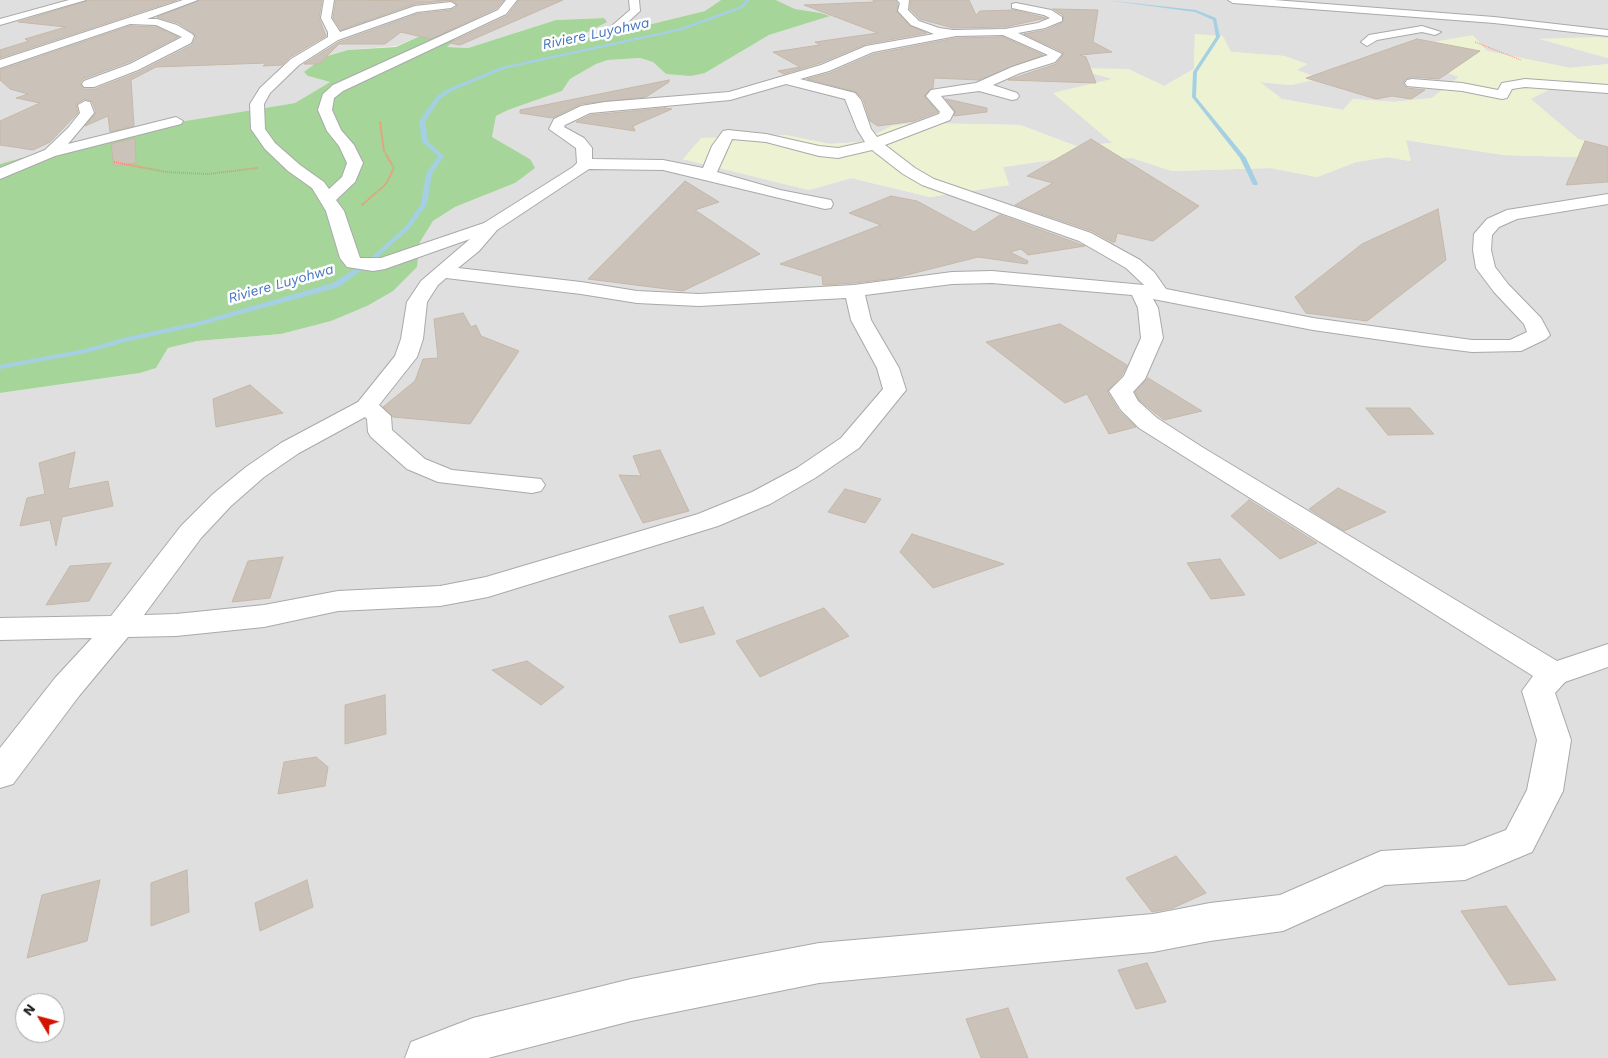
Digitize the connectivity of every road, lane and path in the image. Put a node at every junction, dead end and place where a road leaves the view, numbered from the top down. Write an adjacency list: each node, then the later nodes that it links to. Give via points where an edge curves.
1 (81, 0): 10 (street)
2 (193, 0): 11 (street)
3 (329, 0): 17 (street, via 326,18)
4 (512, 0): 39 (street, via 502,12 338,88 328,97 325,110 334,131 346,144 355,163 349,179)
5 (634, 0): 13 (street, via 635,11)
6 (902, 0): 14 (street, via 905,2 903,11 916,23 937,31)
7 (1233, 0): 15 (street, via 1494,20)
8 (451, 4): 17 (street, via 415,9)
9 (1016, 6): 12 (street, via 1047,12 1058,19 1041,26)
10 (0, 22)
11 (120, 23): 19 (street); 22 (street, via 157,22 184,32 188,36 187,41)
12 (1004, 32): 14 (street); 23 (street, via 1056,54 1051,59)
13 (610, 33)
14 (956, 33): 20 (street, via 870,49)
15 (1608, 33)
16 (1444, 34): 18 (street, via 1422,29 1373,37)
17 (334, 38): 35 (street, via 295,62 265,91 257,104 258,129 270,146)
18 (1367, 42)
19 (0, 64)
20 (786, 80): 27 (street); 29 (street, via 850,96)
21 (1412, 83): 24 (street, via 1502,95 1507,86 1525,83)
22 (89, 84)
23 (979, 87): 25 (street); 29 (street, via 936,93 932,96 947,112 944,117)
24 (1608, 88)
25 (1012, 96)
26 (85, 105): 30 (street, via 87,113)
27 (731, 116): 29 (street, via 766,138 819,151 838,153); 34 (street, via 606,106 569,115 559,122 556,129 579,141 586,154); 37 (street)
28 (176, 121): 30 (street)
29 (874, 144): 44 (street, via 908,171 928,182 1085,237 1133,264 1147,276)
30 (50, 154): 36 (street)
31 (0, 158): 32 (street)
32 (21, 158)
33 (110, 162): 35 (path, via 166,172 208,174 256,168)
34 (585, 164): 37 (street, via 663,165); 41 (street)
35 (294, 168): 39 (street, via 318,185)
36 (0, 174)
37 (708, 174): 40 (street)
38 (1608, 199): 44 (street, via 1513,214 1493,224 1483,234 1486,268 1534,322 1539,335 1513,346 1472,346 1313,324)
39 (326, 200): 41 (street, via 336,211 354,263 373,265 400,258)
40 (825, 204)
41 (491, 226): 42 (street, via 474,247)
42 (441, 272): 43 (street, via 636,297 699,300); 45 (street, via 417,302 406,357)
43 (854, 291): 44 (street, via 952,278 992,277); 47 (street, via 860,320 888,368 895,390 850,443 761,498 708,520 488,587 440,596 338,602 264,616 176,625)
44 (1149, 291): 52 (street, via 1152,338 1134,379 1121,391 1129,405 1193,452)
45 (366, 407): 46 (street, via 379,416 380,432 416,464 447,477); 47 (street, via 290,448 222,500 191,532)
46 (532, 484)
47 (120, 626): 49 (street); 53 (street)
48 (0, 629): 49 (street)
49 (30, 629): 50 (street)
50 (0, 642)
51 (1608, 655): 52 (street)
52 (1554, 674): 54 (street, via 1538,691 1554,740 1545,791 1519,840 1465,864 1381,868 1283,913 1153,933 819,963 631,1000 473,1040)
53 (0, 774)
54 (427, 1058)

